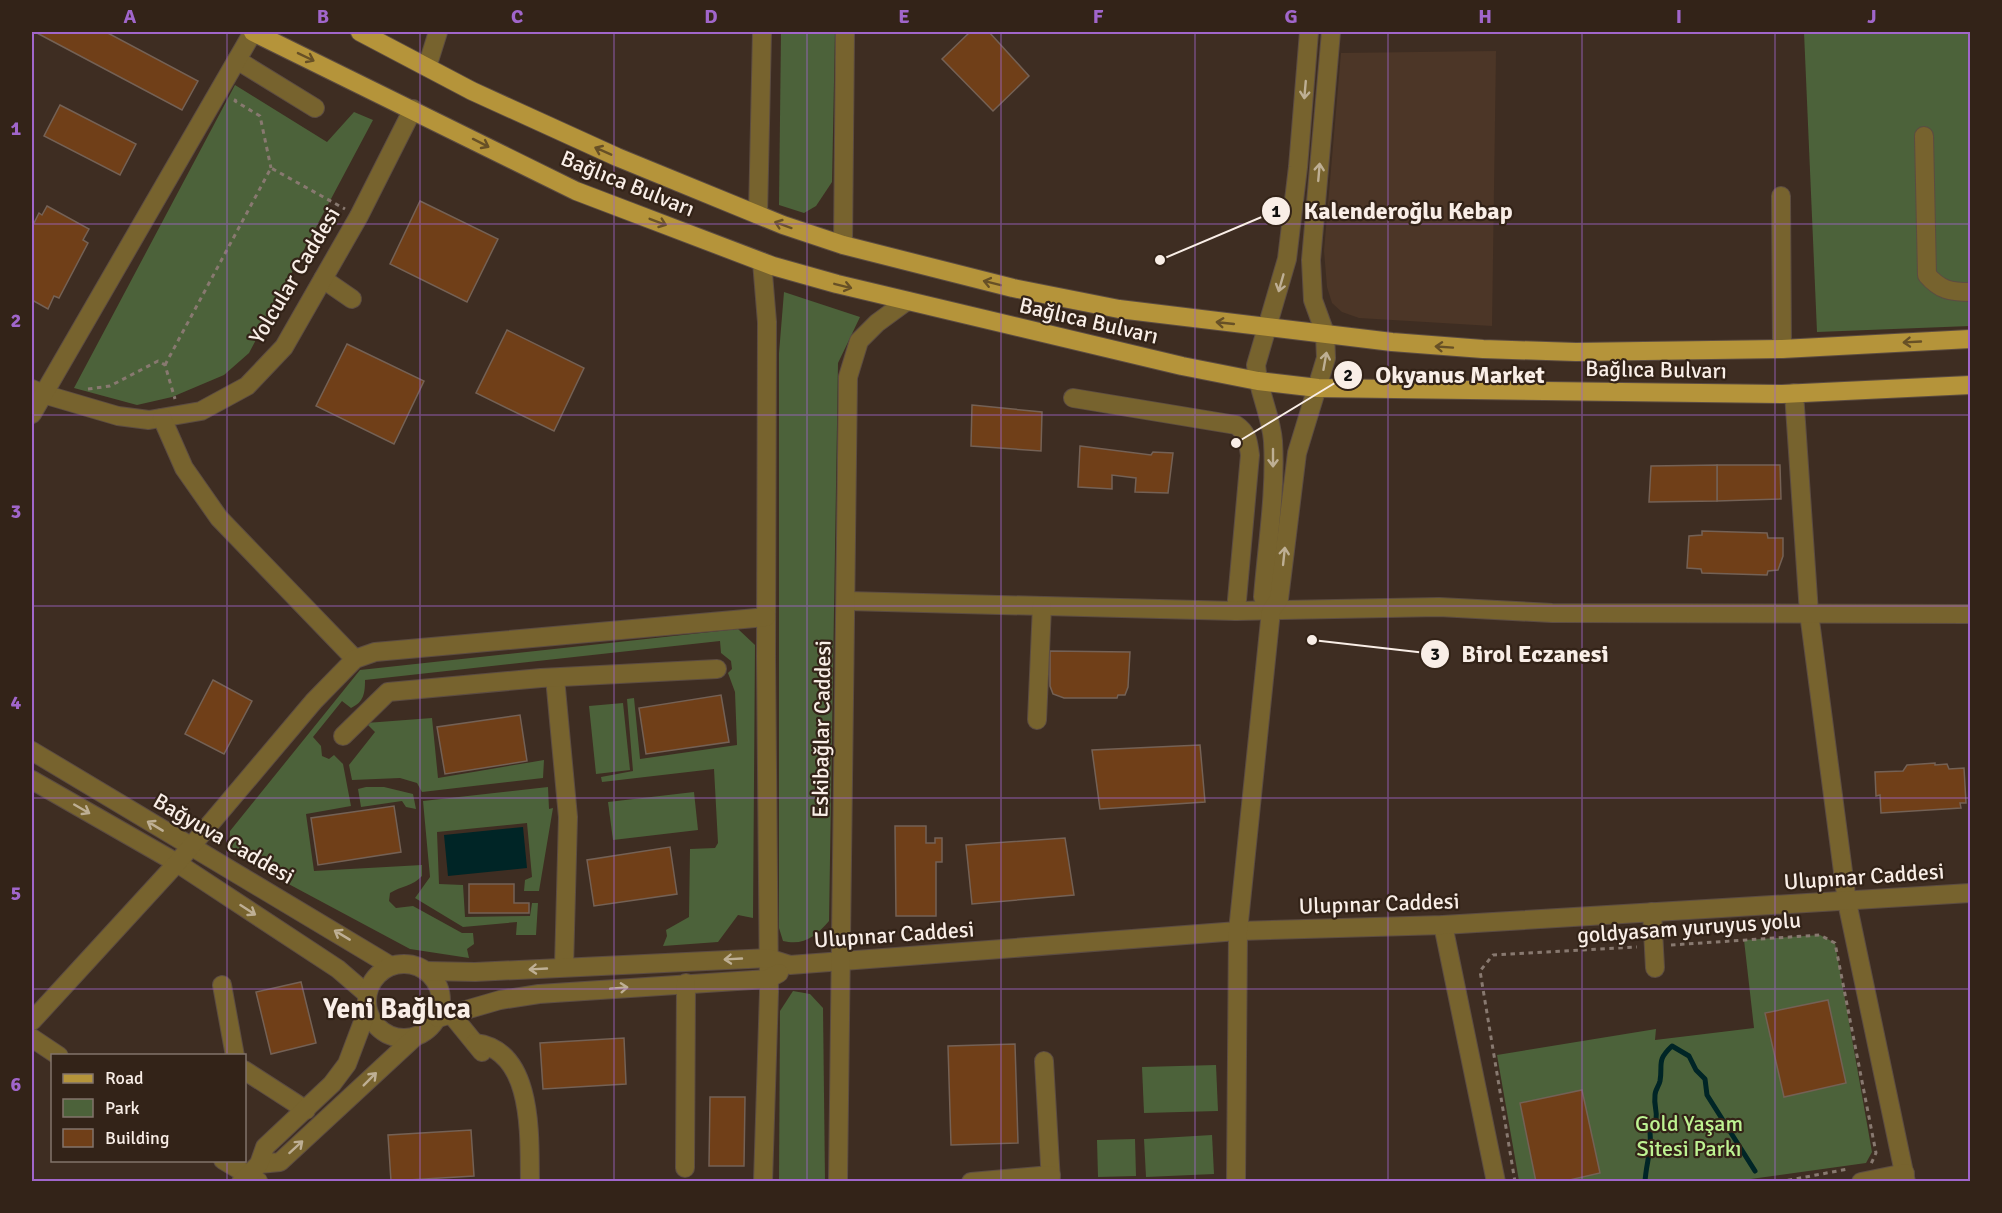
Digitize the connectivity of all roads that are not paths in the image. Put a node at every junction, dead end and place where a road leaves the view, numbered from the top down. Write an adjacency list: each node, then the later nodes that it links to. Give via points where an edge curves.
1 (253, 32): 8 (street); 11 (main road, Bağlıca Bulvarı, one-way to 11)
2 (360, 32): 9 (main road, Bağlıca Bulvarı)
3 (438, 32): 9 (street)
4 (762, 32): 14 (street)
5 (845, 32): 15 (street)
6 (1309, 32): 21 (street, one-way to 21, via 1287,259)
7 (1331, 32): 22 (street, one-way to 7, via 1313,300 1311,260)
8 (237, 60): 10 (street); 28 (street)
9 (427, 67): 14 (main road, Bağlıca Bulvarı, one-way to 9, via 590,145 472,92)
10 (315, 108)
11 (413, 109): 16 (main road, Bağlıca Bulvarı, one-way to 16, via 576,191); 17 (street, Yolcular Caddesi)
12 (1924, 136): 18 (street, via 1927,275 1944,290)
13 (1781, 196): 24 (street)
14 (758, 215): 15 (main road, Bağlıca Bulvarı, one-way to 14)
15 (843, 245): 21 (main road, Bağlıca Bulvarı, one-way to 15, via 1119,309 1013,288)
16 (762, 262): 20 (main road, Bağlıca Bulvarı, one-way to 20, via 837,285); 39 (street, via 767,322)
17 (323, 279): 19 (street); 32 (street, Yolcular Caddesi, via 284,347 247,386 201,411)
18 (1971, 292)
19 (352, 299)
20 (907, 300): 25 (main road, Bağlıca Bulvarı); 33 (street, Eskibağlar Caddesi, via 859,342 848,377)
21 (1266, 327): 22 (main road, Bağlıca Bulvarı); 25 (street, via 1256,365)
22 (1325, 333): 24 (main road, Bağlıca Bulvarı, one-way to 22, via 1495,350); 27 (street, one-way to 22, via 1326,358)
23 (1971, 339): 24 (main road, Bağlıca Bulvarı, one-way to 24)
24 (1782, 349)
25 (1258, 381): 27 (main road, Bağlıca Bulvarı); 35 (street, one-way to 35, via 1273,439 1263,597)
26 (1971, 385): 29 (main road, Bağlıca Bulvarı)
27 (1318, 388): 29 (main road, Bağlıca Bulvarı); 35 (street, one-way to 27, via 1279,599 1296,453)
28 (37, 392): 31 (street); 32 (street, Yolcular Caddesi, via 118,416 149,420)
29 (1794, 393): 37 (street)
30 (1073, 398): 36 (street, via 1236,425 1243,430 1250,455)
31 (32, 414)
32 (170, 416): 40 (street, via 184,468 219,518)
33 (847, 601): 34 (street); 55 (street, Eskibağlar Caddesi)
34 (1042, 606): 36 (street); 43 (street)
35 (1271, 611): 36 (street); 37 (street, via 1439,608 1552,613); 53 (street)
36 (1236, 612)
37 (1809, 613): 38 (street); 50 (street)
38 (1971, 614)
39 (766, 617): 40 (street, via 375,652); 54 (street)
40 (355, 659): 47 (street, via 314,701)
41 (717, 669): 42 (street)
42 (555, 678): 44 (street, via 388,692); 58 (street, via 568,817)
43 (1037, 720)
44 (344, 736)
45 (32, 752): 47 (street, Bağyuva Caddesi, one-way to 45)
46 (32, 780): 48 (street, Bağyuva Caddesi, one-way to 48)
47 (191, 847): 48 (street); 57 (street, Bağyuva Caddesi, one-way to 47)
48 (177, 863): 64 (street, Bağyuva Caddesi, one-way to 64, via 338,969); 66 (street)
49 (1971, 893): 50 (street, Ulupınar Caddesi)
50 (1847, 902): 51 (street, Ulupınar Caddesi); 78 (street)
51 (1652, 912): 52 (street, Ulupınar Caddesi); 59 (street)
52 (1443, 925): 53 (street, Ulupınar Caddesi); 86 (street)
53 (1238, 931): 55 (street, Ulupınar Caddesi); 85 (street)
54 (768, 958): 56 (street, Ulupınar Caddesi); 58 (street, Ulupınar Caddesi, one-way to 58); 61 (street)
55 (841, 962): 56 (street, Ulupınar Caddesi); 83 (street, Eskibağlar Caddesi)
56 (790, 965): 61 (street, Ulupınar Caddesi)
57 (391, 966): 60 (street, via 403,963); 64 (street, via 375,976)
58 (564, 967): 60 (street, Ulupınar Caddesi, one-way to 60)
59 (1655, 968)
60 (426, 971): 65 (street, via 441,992)
61 (768, 980): 62 (street); 82 (street)
62 (686, 983): 65 (street, one-way to 62, via 539,994); 75 (street)
63 (222, 985): 70 (street)
64 (367, 1002): 67 (street, via 371,1020 385,1034); 73 (street, via 347,1064)
65 (444, 1016): 67 (street); 81 (street, via 480,1049 497,1051 512,1068 528,1108)
66 (32, 1021)
67 (415, 1037): 77 (street, one-way to 67, via 280,1162)
68 (32, 1038): 69 (street)
69 (56, 1054)
70 (235, 1054)
71 (1044, 1061): 79 (street)
72 (246, 1071): 73 (street)
73 (310, 1106): 77 (street, via 265,1148)
74 (225, 1162): 77 (street)
75 (685, 1168)
76 (1863, 1172): 78 (street)
77 (252, 1176)
78 (1905, 1177)
79 (1051, 1178): 80 (street)
80 (1024, 1180): 84 (street)
81 (530, 1182)
82 (763, 1182)
83 (838, 1182)
84 (971, 1182)
85 (1236, 1182)
86 (1496, 1182)

